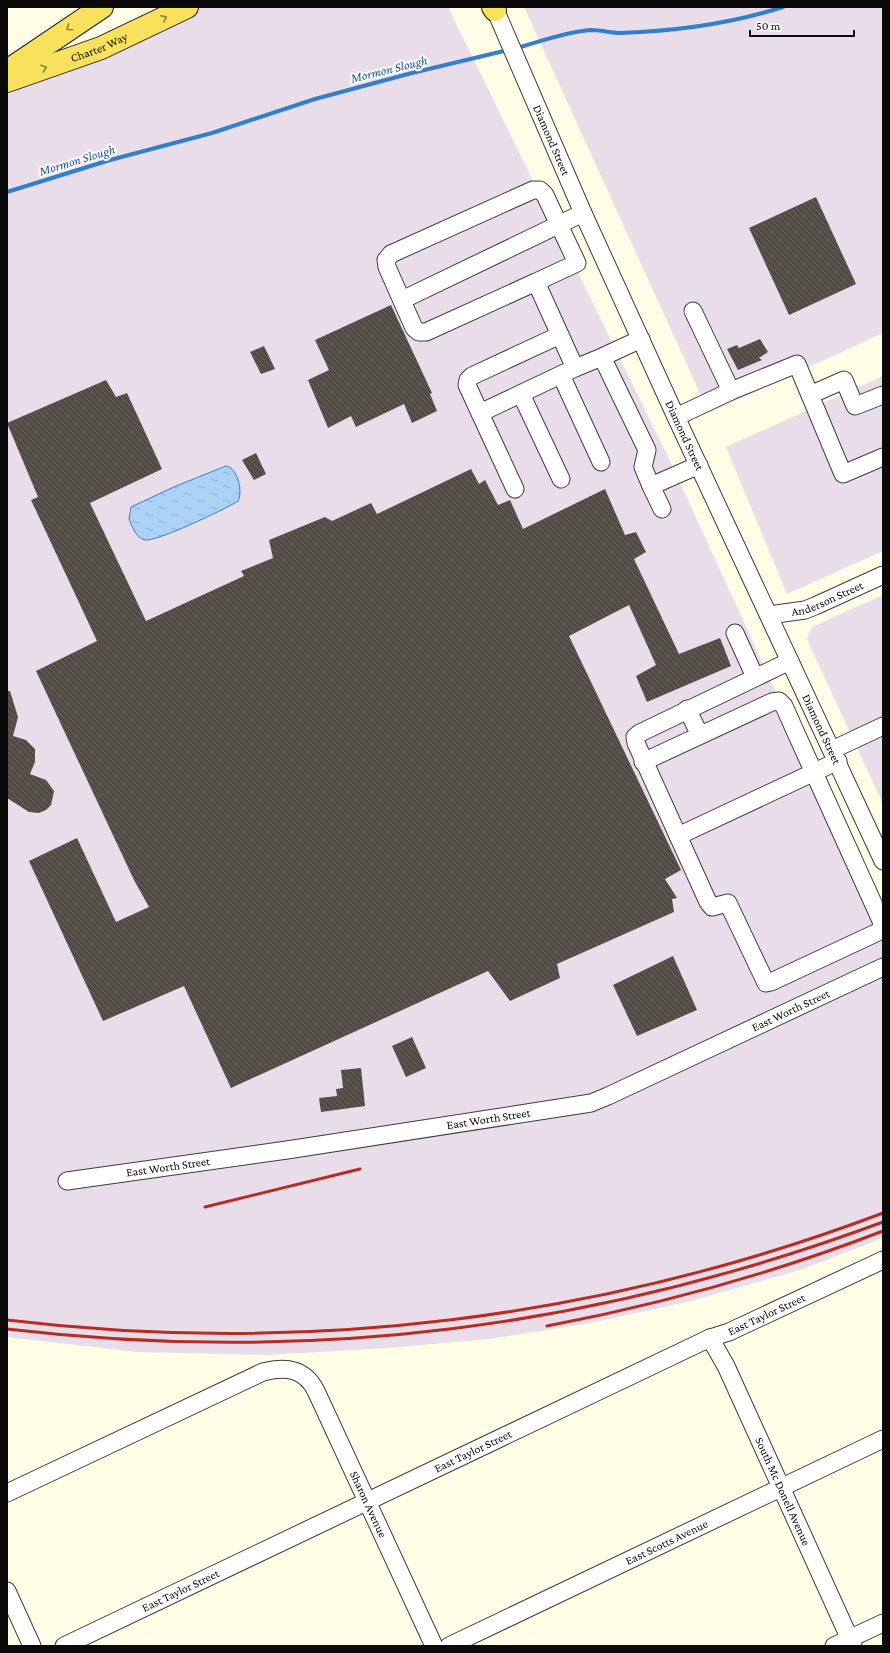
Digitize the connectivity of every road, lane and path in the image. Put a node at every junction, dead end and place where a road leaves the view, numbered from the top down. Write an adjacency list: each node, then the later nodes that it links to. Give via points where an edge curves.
1 (102, 7): 4 (main road, one-way to 4)
2 (187, 7): 5 (main road, Charter Way, one-way to 2, via 101,48)
3 (497, 11): 6 (street, Diamond Street)
4 (7, 71)
5 (7, 81)
6 (583, 212): 7 (street); 8 (street, Diamond Street)
7 (559, 225): 9 (street); 11 (street); 11 (street, via 545,195 540,190 533,190 391,254 386,260 387,267)
8 (602, 252): 9 (street); 14 (street, Diamond Street)
9 (577, 263): 10 (street)
10 (536, 282): 11 (street, via 426,332 419,332 414,328); 13 (street)
11 (402, 300)
12 (692, 311): 17 (street)
13 (560, 335): 16 (street); 21 (street, via 472,376 467,385)
14 (641, 339): 15 (street); 22 (street, Diamond Street)
15 (602, 357): 16 (street); 27 (street, via 646,450 643,467)
16 (568, 372): 18 (street); 24 (street)
17 (731, 391): 19 (street, via 796,364); 22 (street)
18 (521, 394): 21 (street); 26 (street)
19 (810, 395): 20 (street, via 844,380 856,406); 23 (street, via 843,474)
20 (883, 395)
21 (480, 413): 28 (street)
22 (676, 417): 25 (street, Diamond Street)
23 (883, 457)
24 (601, 462)
25 (699, 465): 27 (street); 31 (street, Diamond Street)
26 (561, 479)
27 (651, 486): 29 (street)
28 (515, 489)
29 (662, 509)
30 (882, 579): 31 (street, Anderson Street, via 805,610)
31 (769, 615): 33 (street, Diamond Street)
32 (735, 633): 34 (street)
33 (790, 661): 34 (street); 38 (street, Diamond Street)
34 (755, 677): 35 (street)
35 (687, 709): 37 (street); 39 (street, via 635,737)
36 (883, 726): 38 (street)
37 (700, 735): 39 (street); 40 (street, via 779,701 784,706)
38 (835, 755): 40 (street); 42 (street, Diamond Street)
39 (643, 762): 41 (street)
40 (815, 773): 41 (street); 43 (street)
41 (678, 836): 43 (street, via 708,902 712,907 728,903 766,983 878,932)
42 (883, 860)
43 (883, 926)
44 (883, 967): 45 (street, East Worth Street, via 590,1103)
45 (67, 1181)
46 (883, 1260): 47 (street, East Taylor Street, via 730,1332)
47 (710, 1338): 49 (street, South Mc Donell Avenue, via 726,1366); 51 (street, East Taylor Street)
48 (883, 1439): 49 (street, East Scotts Avenue)
49 (780, 1488): 54 (street, South Mc Donell Avenue); 58 (street, East Scotts Avenue)
50 (7, 1493): 51 (street, Sharon Avenue, via 263,1372 282,1369 293,1370 311,1381)
51 (367, 1502): 56 (street, East Taylor Street); 57 (street, Sharon Avenue)
52 (7, 1591): 55 (street)
53 (883, 1623): 54 (street)
54 (852, 1642): 59 (street)
55 (32, 1646)
56 (64, 1646)
57 (434, 1646)
58 (449, 1646)
59 (834, 1646)

